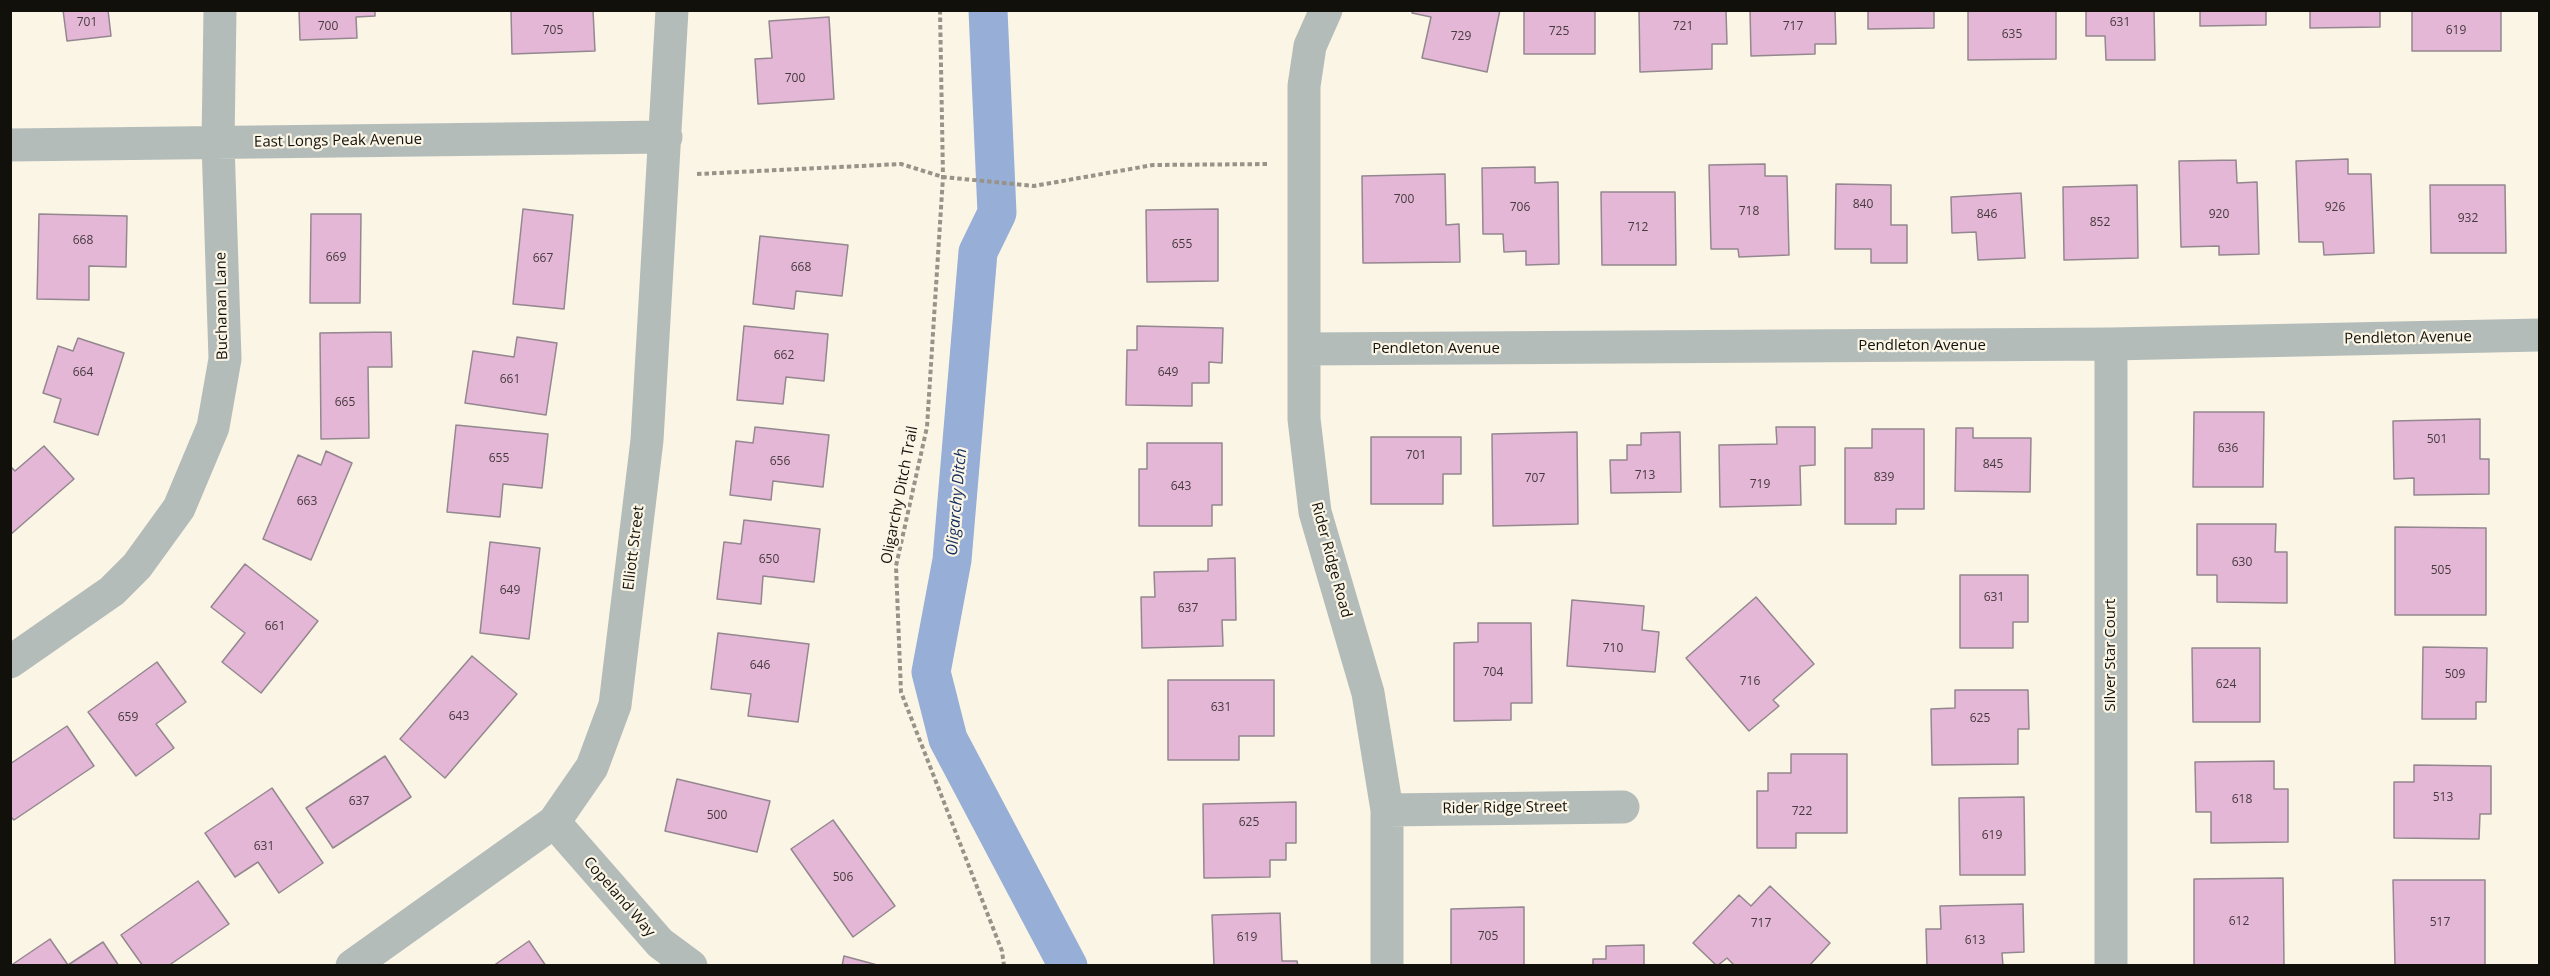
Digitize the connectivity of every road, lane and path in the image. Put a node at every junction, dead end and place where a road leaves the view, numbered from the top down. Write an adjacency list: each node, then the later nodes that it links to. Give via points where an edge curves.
1 (220, 10): 6 (street, Buchanan Lane)
2 (672, 10): 5 (street, Elliott Street)
3 (940, 10): 10 (path, Oligarchy Ditch Trail)
4 (1326, 10): 8 (street, Rider Ridge Road, via 1310,46 1304,86)
5 (666, 137): 6 (street, East Longs Peak Avenue); 9 (street, Elliott Street)
6 (218, 143): 7 (street, East Longs Peak Avenue); 14 (street, Buchanan Lane, via 225,359 213,427 179,508 137,566 112,591)
7 (10, 145)
8 (1304, 164): 10 (path, via 1153,165 1034,186); 13 (street, Rider Ridge Road)
9 (663, 176): 10 (path, via 901,164); 17 (street, Elliott Street, via 647,440 615,705 592,767)
10 (943, 177): 20 (path, Oligarchy Ditch Trail, via 927,427 896,566 901,692 1002,951)
11 (2540, 335): 12 (street, Pendleton Avenue)
12 (2111, 344): 13 (street, Pendleton Avenue); 22 (street, Silver Star Court)
13 (1305, 349): 16 (street, Rider Ridge Road, via 1304,419 1316,512 1368,693)
14 (10, 662)
15 (1623, 807): 16 (street, Rider Ridge Street)
16 (1387, 810): 21 (street, Rider Ridge Road)
17 (554, 822): 18 (street, Elliott Street); 19 (street, Copeland Way, via 660,943)
18 (352, 966)
19 (691, 966)
20 (1004, 966)
21 (1388, 966)
22 (2111, 966)

